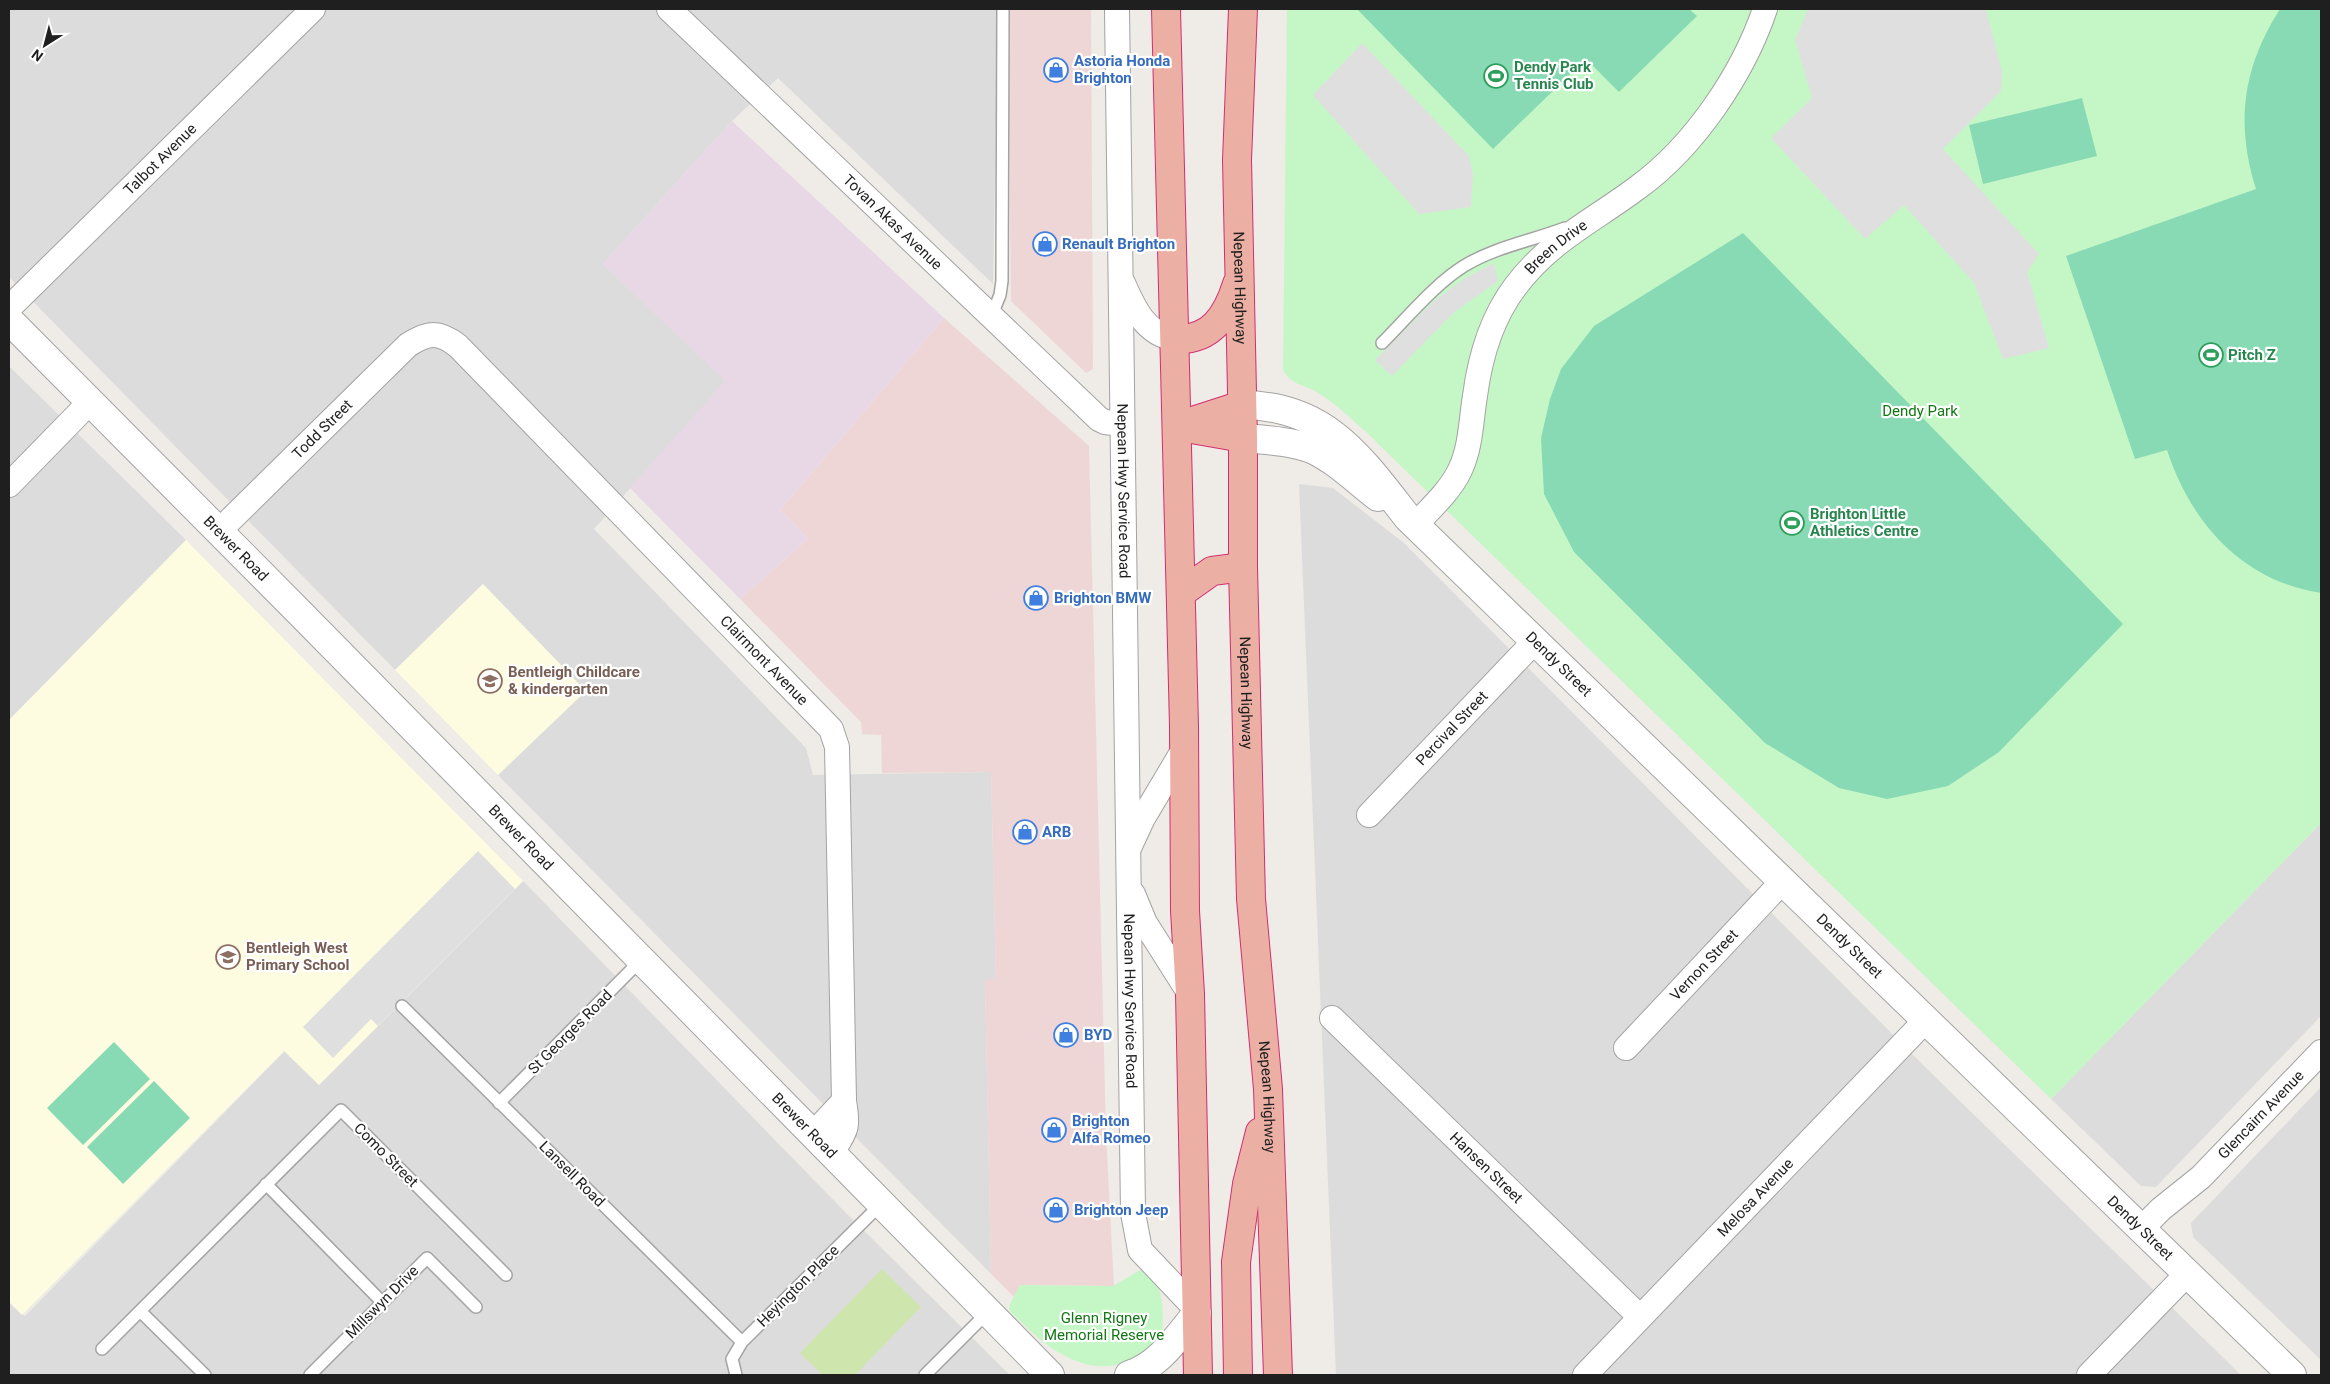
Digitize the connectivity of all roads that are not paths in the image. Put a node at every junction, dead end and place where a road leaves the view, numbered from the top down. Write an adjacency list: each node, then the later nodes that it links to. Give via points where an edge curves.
1 (312, 9): 11 (street, Talbot Avenue)
2 (670, 9): 12 (street, Tovan Akas Avenue)
3 (1003, 9): 12 (lane, via 1002,281)
4 (1117, 9): 10 (street, Nepean Hwy Service Road)
5 (1166, 9): 15 (highway)
6 (1243, 9): 9 (highway, Nepean Highway, via 1237,160)
7 (1765, 9): 8 (street, Breen Drive, via 1722,97 1697,128 1655,175)
8 (1590, 219): 16 (lane, via 1496,250 1463,266); 23 (street, Breen Drive, via 1552,246 1514,288 1500,311 1481,358 1466,455 1460,471 1446,492)
9 (1240, 273): 15 (highway, via 1231,302 1216,324 1196,337); 18 (highway, Nepean Highway)
10 (1119, 276): 15 (street, Nepean Hwy Service Road, via 1142,320 1160,335); 19 (street, Nepean Hwy Service Road)
11 (9, 308)
12 (991, 317): 19 (street, Tovan Akas Avenue, via 1099,419)
13 (9, 320): 17 (street, Brewer Road)
14 (430, 335): 24 (street, Todd Street, via 408,345); 42 (street, Clairmont Avenue, via 448,338 458,346 831,729 837,747 844,1101)
15 (1175, 338): 20 (highway)
16 (1382, 343)
17 (90, 402): 22 (street); 24 (street, Brewer Road)
18 (1242, 405): 20 (highway); 21 (highway, Nepean Highway); 23 (street, Dendy Street, via 1285,409 1308,417 1323,427 1364,463)
19 (1122, 424): 30 (street, Nepean Hwy Service Road)
20 (1177, 426): 21 (highway); 26 (highway)
21 (1243, 438): 23 (street, Dendy Street, via 1311,449); 25 (highway, Nepean Highway)
22 (9, 485)
23 (1411, 522): 27 (street, Dendy Street)
24 (219, 531): 33 (street, Brewer Road)
25 (1243, 567): 26 (highway, via 1212,571); 40 (highway, Nepean Highway, via 1251,899)
26 (1181, 593): 28 (highway)
27 (1535, 641): 29 (street, Percival Street); 32 (street, Dendy Street)
28 (1184, 749): 30 (street, Nepean Hwy Service Road, via 1143,818); 34 (highway, via 1185,911)
29 (1370, 815)
30 (1128, 858): 31 (street, Nepean Hwy Service Road)
31 (1129, 882): 34 (street, Nepean Hwy Service Road, via 1145,923); 52 (street, Nepean Hwy Service Road, via 1132,1193 1136,1236 1144,1254)
32 (1782, 882): 37 (street, Dendy Street); 38 (street, Vernon Street)
33 (641, 960): 41 (lane, St Georges Road); 42 (street, Brewer Road)
34 (1190, 994): 52 (highway)
35 (402, 1006): 41 (lane, Lansell Road)
36 (1332, 1018): 54 (street, Hansen Street)
37 (1926, 1020): 45 (street, Dendy Street); 54 (street, Melosa Avenue)
38 (1626, 1048)
39 (2321, 1052): 45 (street, Glencairn Avenue, via 2201,1176 2161,1208)
40 (1268, 1100): 51 (highway, via 1247,1184 1239,1236); 66 (highway, Nepean Highway)
41 (499, 1103): 55 (lane, Lansell Road)
42 (822, 1144): 44 (street, Brewer Road)
43 (266, 1184): 47 (lane, Como Street, via 341,1110); 48 (lane); 50 (lane, Como Street)
44 (881, 1204): 53 (street, Brewer Road); 55 (lane, Heyington Place)
45 (2146, 1234): 46 (street, Dendy Street)
46 (2187, 1274): 68 (street); 69 (street, Dendy Street)
47 (506, 1275)
48 (382, 1302): 49 (lane, Millswyn Drive, via 427,1258); 59 (lane, Millswyn Drive)
49 (476, 1307)
50 (140, 1310): 56 (lane, Como Street); 58 (lane)
51 (1236, 1310): 52 (highway); 65 (highway)
52 (1196, 1311): 63 (street, via 1158,1359); 64 (highway)
53 (988, 1312): 57 (street, Brewer Road); 61 (lane)
54 (1640, 1317): 67 (street, Melosa Avenue)
55 (742, 1342): 60 (lane, Heyington Place, via 732,1359)
56 (102, 1349)
57 (1041, 1366): 62 (street, Brewer Road)
58 (205, 1375)
59 (310, 1375)
60 (736, 1375)
61 (925, 1375)
62 (1064, 1375)
63 (1129, 1375)
64 (1198, 1375)
65 (1238, 1375)
66 (1278, 1375)
67 (1585, 1375)
68 (2089, 1375)
69 (2292, 1375)

